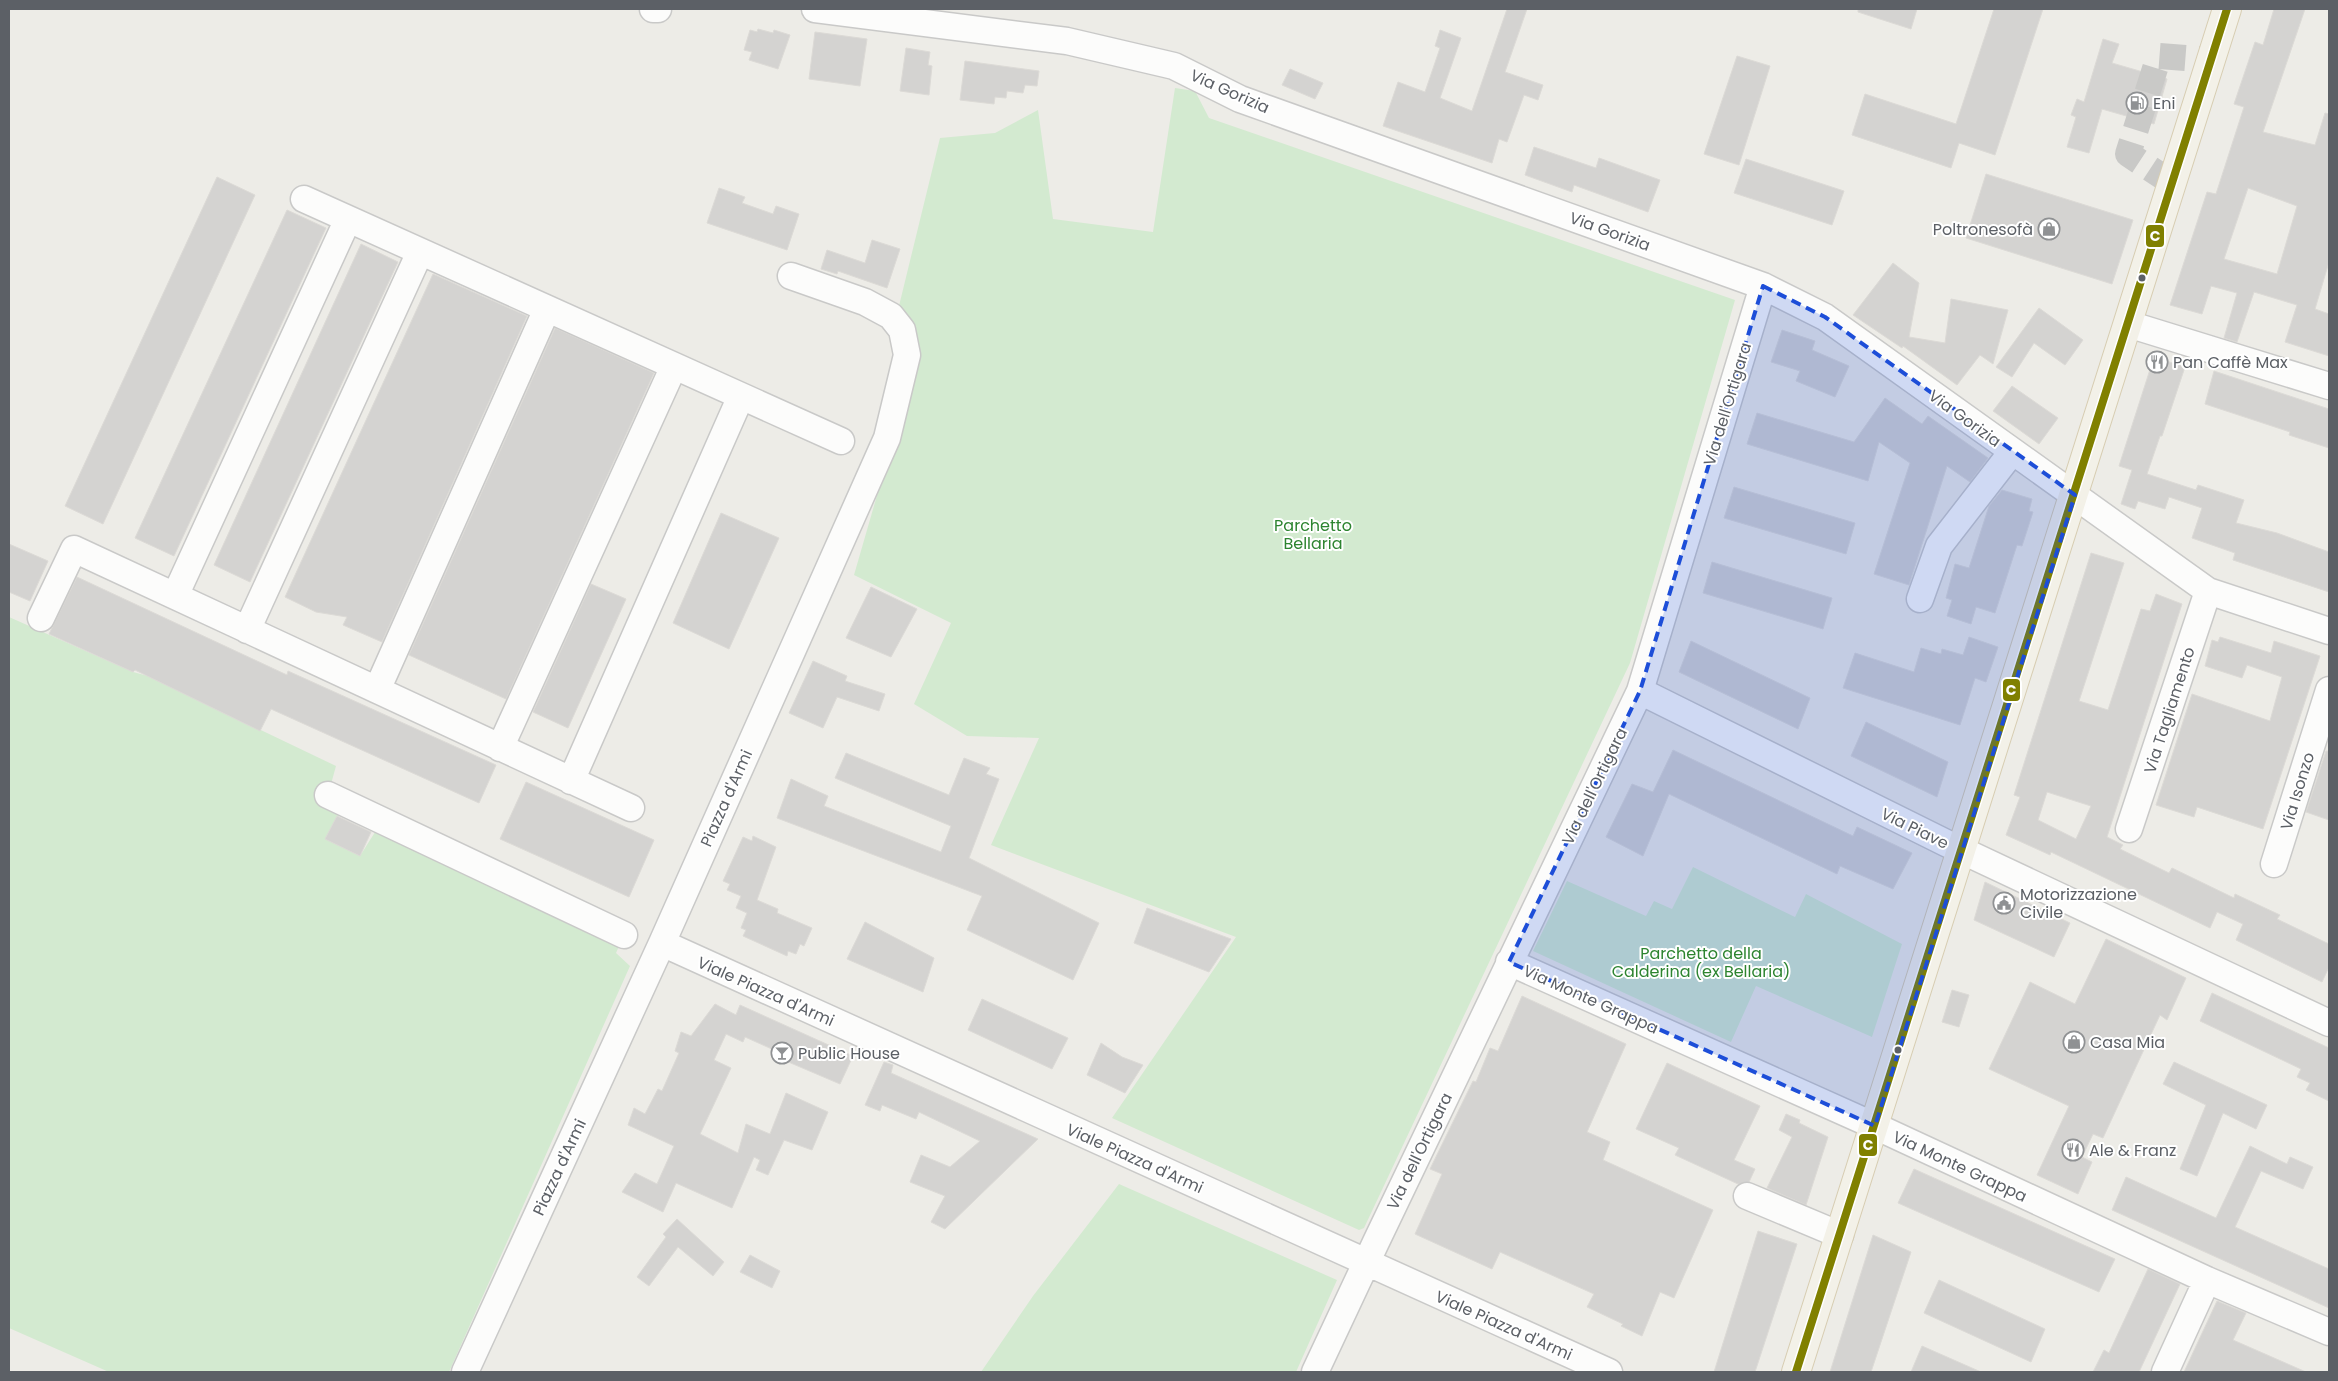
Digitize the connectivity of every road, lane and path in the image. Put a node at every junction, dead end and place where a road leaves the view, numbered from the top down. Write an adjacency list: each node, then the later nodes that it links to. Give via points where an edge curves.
1 (653, 9): 2 (street)
2 (658, 9)
3 (824, 9): 5 (street, Via Gorizia)
4 (2227, 9): 12 (main road)
5 (997, 20): 10 (street, Via Gorizia, via 1067,41 1174,66 1240,99)
6 (304, 200): 7 (street)
7 (348, 219): 8 (street); 20 (street)
8 (420, 252): 11 (street); 23 (street)
9 (791, 276): 36 (street, Piazza d'Armi, via 865,302 891,316 902,330 906,355 888,438)
10 (1762, 286): 17 (street, Via Gorizia, via 1825,317); 27 (street, Via dell'Ortigara)
11 (546, 309): 13 (street); 25 (street)
12 (2128, 324): 14 (street); 18 (main road)
13 (674, 366): 15 (street); 28 (street)
14 (2329, 386)
15 (741, 396): 16 (street); 29 (street)
16 (841, 441)
17 (2012, 452): 18 (street, Via Gorizia); 21 (street, via 1939,546)
18 (2075, 496): 19 (street, Via Gorizia); 33 (main road)
19 (2208, 591): 24 (street, Via Gorizia); 32 (street, Via Tagliamento)
20 (175, 596): 22 (street, via 74,549); 23 (street)
21 (1920, 599)
22 (41, 618)
23 (247, 630): 25 (street)
24 (2329, 632)
25 (376, 690): 28 (street)
26 (2329, 690): 34 (street, Via Isonzo)
27 (1640, 691): 33 (street, Via Piave); 37 (street, Via dell'Ortigara)
28 (500, 748): 29 (street)
29 (571, 781): 31 (street)
30 (328, 795): 35 (street)
31 (631, 808)
32 (2129, 829)
33 (1962, 850): 38 (street, Via Piave); 39 (main road)
34 (2274, 864)
35 (624, 935)
36 (662, 944): 42 (street, Viale Piazza d'Armi); 46 (street, Piazza d'Armi)
37 (1509, 962): 39 (street, Via Monte Grappa); 42 (street, Via dell'Ortigara)
38 (2329, 1023)
39 (1874, 1126): 41 (main road); 43 (street, Via Monte Grappa)
40 (1747, 1196): 41 (street)
41 (1840, 1235): 49 (main road)
42 (1366, 1262): 45 (street, Viale Piazza d'Armi); 47 (street, Via dell'Ortigara)
43 (2207, 1280): 44 (street, Via Monte Grappa); 50 (street)
44 (2329, 1332)
45 (1569, 1364): 48 (street, Viale Piazza d'Armi)
46 (465, 1372)
47 (1315, 1372)
48 (1609, 1372)
49 (1796, 1372)
50 (2165, 1372)

